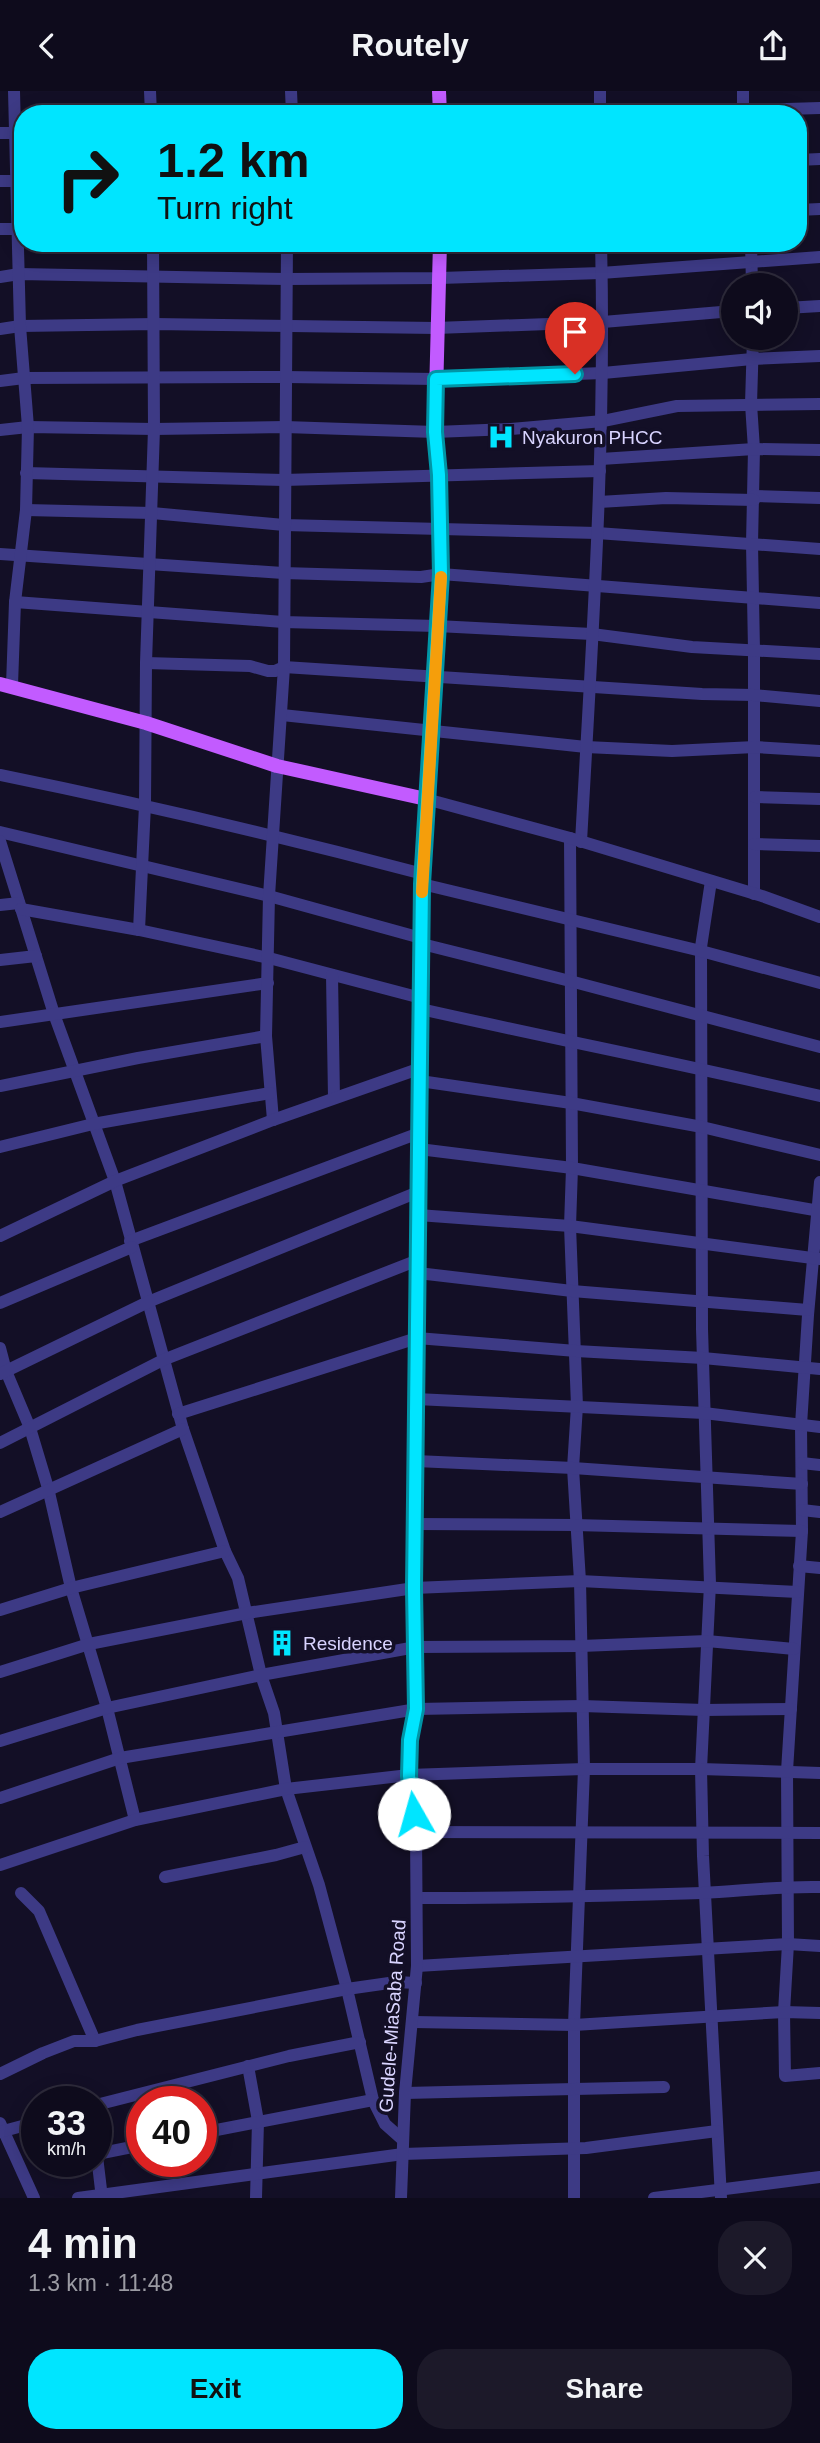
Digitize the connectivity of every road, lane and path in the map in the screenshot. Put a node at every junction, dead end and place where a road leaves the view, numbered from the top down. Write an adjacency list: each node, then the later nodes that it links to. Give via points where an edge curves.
1 (19, 252): 11 (street)
2 (153, 252): 13 (street)
3 (287, 252): 15 (street)
4 (440, 252): 14 (main road, Gudele-MiaSaba Road)
5 (601, 252): 9 (street)
6 (751, 252): 8 (street)
7 (820, 257): 8 (street)
8 (751, 261): 9 (street); 10 (street)
9 (601, 273): 14 (street); 19 (street)
10 (752, 273)
11 (19, 274): 12 (street); 13 (street); 21 (street)
12 (0, 277)
13 (153, 277): 15 (street); 20 (street)
14 (440, 278): 15 (street); 23 (main road, Gudele-MiaSaba Road)
15 (287, 279): 22 (street)
16 (820, 306): 17 (street)
17 (798, 307)
18 (721, 312): 19 (street)
19 (603, 322): 23 (street); 28 (street)
20 (155, 324): 21 (street); 22 (street); 29 (street)
21 (20, 326): 24 (street); 31 (street)
22 (286, 327): 23 (street); 30 (street)
23 (436, 328): 32 (main road, Gudele-MiaSaba Road)
24 (0, 329)
25 (752, 350): 27 (street)
26 (820, 356): 27 (street)
27 (752, 359): 28 (street); 34 (street)
28 (603, 373): 32 (street); 36 (street)
29 (155, 377): 30 (street); 31 (street); 39 (street)
30 (285, 377): 32 (street); 38 (street)
31 (24, 379): 33 (street); 37 (street)
32 (436, 379): 41 (main road, Gudele-MiaSaba Road)
33 (0, 381)
34 (751, 404): 35 (street); 36 (street, via 677,406); 42 (street)
35 (820, 404)
36 (603, 421): 41 (street); 44 (street)
37 (28, 427): 39 (street); 40 (street); 45 (street)
38 (285, 427): 39 (street); 41 (street); 48 (street)
39 (154, 429): 47 (street)
40 (0, 430)
41 (435, 432): 46 (main road, Gudele-MiaSaba Road)
42 (754, 449): 43 (street); 44 (street); 49 (street)
43 (820, 450)
44 (601, 465): 46 (street); 51 (street)
45 (26, 473): 47 (street); 52 (street)
46 (439, 475): 48 (street); 55 (main road, Gudele-MiaSaba Road)
47 (152, 476): 48 (street); 53 (street)
48 (284, 480): 54 (street)
49 (754, 498): 50 (street); 51 (street); 57 (street)
50 (820, 498)
51 (599, 502): 56 (street)
52 (26, 510): 53 (street); 60 (street)
53 (152, 513): 54 (street); 61 (street)
54 (284, 525): 55 (street); 62 (street)
55 (439, 528): 56 (street); 63 (main road, Gudele-MiaSaba Road)
56 (597, 533): 57 (street); 64 (street)
57 (752, 544): 58 (street); 65 (street)
58 (820, 549)
59 (0, 554): 60 (street)
60 (20, 556): 61 (street); 66 (street)
61 (151, 563): 62 (street); 68 (street)
62 (284, 573): 63 (street); 69 (street)
63 (441, 574): 64 (street); 70 (main road, Gudele-MiaSaba Road)
64 (594, 587): 65 (street); 71 (street)
65 (753, 599): 67 (street); 72 (street)
66 (15, 602): 68 (street); 77 (street)
67 (820, 604)
68 (148, 611): 69 (street); 74 (street)
69 (283, 622): 70 (street); 75 (street)
70 (436, 626): 71 (street); 76 (main road, Gudele-MiaSaba Road)
71 (592, 634): 72 (street); 78 (street)
72 (754, 650): 73 (street); 79 (street)
73 (820, 654)
74 (146, 663): 75 (street, via 250,666 263,671); 82 (street)
75 (284, 667): 76 (street); 81 (street)
76 (434, 676): 78 (street); 83 (main road, Gudele-MiaSaba Road)
77 (6, 685): 82 (main road)
78 (589, 687): 79 (street); 84 (street)
79 (754, 695): 80 (street); 85 (street)
80 (820, 701)
81 (282, 715): 83 (street); 87 (street)
82 (146, 723): 87 (main road); 92 (street)
83 (431, 729): 84 (street); 90 (main road, Gudele-MiaSaba Road)
84 (586, 747): 85 (street, via 672,751); 95 (street)
85 (755, 747): 86 (street); 89 (street)
86 (820, 751)
87 (277, 766): 90 (main road); 94 (street)
88 (0, 775): 92 (street)
89 (755, 797): 91 (street); 96 (street)
90 (426, 799): 95 (street); 100 (street, Gudele-MiaSaba Road)
91 (820, 799)
92 (145, 805): 94 (street); 99 (street)
93 (0, 832): 99 (street)
94 (273, 835): 100 (street); 103 (street)
95 (575, 840): 101 (street); 107 (street)
96 (754, 844): 97 (street); 102 (street)
97 (820, 846)
98 (1, 848): 105 (street)
99 (142, 867): 103 (street); 108 (street)
100 (423, 879): 107 (street); 109 (street, Gudele-MiaSaba Road)
101 (711, 881): 102 (street); 110 (street)
102 (754, 894): 106 (street)
103 (269, 896): 109 (street); 112 (street)
104 (0, 905): 105 (street)
105 (20, 906): 108 (street); 111 (street)
106 (820, 917)
107 (570, 919): 110 (street); 115 (street)
108 (139, 930): 112 (street)
109 (422, 941): 115 (street); 118 (street, Gudele-MiaSaba Road)
110 (701, 951): 117 (street); 120 (street)
111 (36, 955): 113 (street); 119 (street)
112 (269, 958): 114 (street); 116 (street)
113 (0, 960)
114 (332, 975): 118 (street); 131 (street)
115 (570, 981): 120 (street); 123 (street)
116 (268, 983): 119 (street); 122 (street)
117 (820, 983)
118 (421, 1003): 123 (street); 127 (street, Gudele-MiaSaba Road)
119 (54, 1014): 121 (street); 126 (street)
120 (702, 1015): 124 (street); 125 (street)
121 (0, 1022)
122 (266, 1037): 126 (street); 129 (street)
123 (570, 1043): 125 (street); 132 (street)
124 (820, 1047)
125 (702, 1069): 130 (street); 135 (street)
126 (74, 1071): 128 (street); 134 (street)
127 (421, 1075): 131 (street); 132 (street); 136 (street, Gudele-MiaSaba Road)
128 (0, 1086)
129 (270, 1093): 133 (street); 134 (street)
130 (820, 1096)
131 (334, 1098): 133 (street)
132 (571, 1103): 135 (street); 140 (street)
133 (273, 1120): 141 (street)
134 (93, 1124): 137 (street); 141 (street)
135 (702, 1127): 139 (street); 143 (street)
136 (419, 1133): 138 (street, Gudele-MiaSaba Road); 150 (street)
137 (0, 1147)
138 (419, 1149): 140 (street); 144 (street, Gudele-MiaSaba Road)
139 (820, 1155)
140 (572, 1168): 143 (street); 147 (street)
141 (115, 1181): 148 (street); 150 (street)
142 (820, 1182): 145 (street)
143 (702, 1190): 145 (street); 149 (street)
144 (418, 1192): 146 (street, Gudele-MiaSaba Road); 155 (street)
145 (818, 1211): 151 (street)
146 (418, 1215): 147 (street); 152 (street, Gudele-MiaSaba Road)
147 (570, 1226): 149 (street); 153 (street)
148 (0, 1236)
149 (702, 1242): 151 (street); 154 (street)
150 (131, 1244): 155 (street); 156 (street)
151 (817, 1258): 157 (street)
152 (418, 1266): 153 (street); 158 (street, Gudele-MiaSaba Road); 162 (street)
153 (572, 1291): 154 (street); 160 (street)
154 (702, 1301): 157 (street); 161 (street)
155 (148, 1302): 162 (street); 165 (street)
156 (0, 1303)
157 (812, 1308): 163 (street)
158 (417, 1338): 160 (street); 166 (street, Gudele-MiaSaba Road); 169 (street)
159 (0, 1348): 165 (street)
160 (576, 1351): 161 (street); 167 (street)
161 (703, 1358): 163 (street); 168 (street)
162 (163, 1360): 169 (street); 172 (street)
163 (804, 1367): 164 (street); 170 (street)
164 (820, 1369)
165 (3, 1373): 172 (street)
166 (416, 1399): 167 (street); 175 (street, Gudele-MiaSaba Road)
167 (577, 1406): 168 (street); 178 (street)
168 (704, 1413): 170 (street); 179 (street)
169 (178, 1414): 173 (street)
170 (801, 1425): 171 (street); 176 (street)
171 (820, 1427)
172 (30, 1429): 174 (street); 181 (street)
173 (183, 1429): 181 (street); 189 (street)
174 (0, 1443)
175 (416, 1461): 178 (street); 185 (street, Gudele-MiaSaba Road)
176 (802, 1463): 177 (street); 180 (street)
177 (820, 1465)
178 (573, 1468): 179 (street); 186 (street)
179 (705, 1476): 180 (street); 187 (street)
180 (802, 1484): 182 (street)
181 (48, 1488): 183 (street); 193 (street)
182 (802, 1510): 184 (street); 188 (street)
183 (0, 1512)
184 (820, 1512)
185 (416, 1524): 186 (street); 194 (street, Gudele-MiaSaba Road)
186 (575, 1525): 187 (street); 192 (street)
187 (708, 1527): 188 (street); 195 (street)
188 (802, 1531): 190 (street)
189 (225, 1552): 193 (street); 198 (street)
190 (799, 1566): 191 (street); 196 (street)
191 (820, 1568)
192 (580, 1581): 194 (street); 195 (street); 201 (street)
193 (71, 1588): 197 (street); 200 (street)
194 (414, 1588): 198 (street); 202 (street, Gudele-MiaSaba Road)
195 (709, 1588): 196 (street); 199 (street)
196 (798, 1592): 203 (street)
197 (0, 1610)
198 (247, 1613): 200 (street); 205 (street)
199 (707, 1641): 201 (street); 203 (street); 210 (street)
200 (89, 1644): 204 (street); 207 (street)
201 (581, 1646): 202 (street); 206 (street)
202 (416, 1647): 205 (street); 208 (street, Gudele-MiaSaba Road)
203 (794, 1649): 209 (street)
204 (0, 1672)
205 (261, 1675): 207 (street); 211 (street)
206 (582, 1706): 208 (street); 210 (street); 214 (street)
207 (107, 1708): 212 (street); 213 (street)
208 (416, 1709): 211 (street); 218 (street, Gudele-MiaSaba Road)
209 (791, 1709): 210 (street); 216 (street)
210 (704, 1710): 215 (street)
211 (278, 1732): 213 (street); 219 (street)
212 (0, 1741)
213 (120, 1758): 220 (street); 221 (street)
214 (583, 1769): 215 (street); 218 (street); 223 (street)
215 (701, 1769): 216 (street); 225 (street)
216 (787, 1771): 217 (street); 224 (street)
217 (820, 1773)
218 (409, 1776): 219 (street); 222 (street, Gudele-MiaSaba Road)
219 (286, 1789): 221 (street); 227 (street)
220 (0, 1798)
221 (135, 1820): 228 (street)
222 (416, 1832): 223 (street); 235 (street, Gudele-MiaSaba Road)
223 (581, 1832): 225 (street); 234 (street)
224 (787, 1832): 225 (street); 226 (street); 230 (street)
225 (702, 1833): 233 (street)
226 (820, 1833)
227 (305, 1847): 229 (street); 242 (street)
228 (0, 1865)
229 (165, 1877)
230 (787, 1886): 231 (street); 233 (street); 236 (street)
231 (820, 1887)
232 (21, 1893): 248 (street, via 39,1912)
233 (705, 1893): 234 (street); 238 (street)
234 (578, 1895): 235 (street); 239 (street)
235 (418, 1898): 240 (street, Gudele-MiaSaba Road)
236 (788, 1944): 237 (street); 238 (street); 243 (street)
237 (820, 1946)
238 (707, 1948): 239 (street); 245 (street)
239 (576, 1957): 240 (street); 247 (street)
240 (417, 1966): 241 (street, Gudele-MiaSaba Road)
241 (416, 1983): 242 (street); 246 (street, Gudele-MiaSaba Road)
242 (347, 1989): 248 (street); 249 (street)
243 (784, 2012): 244 (street); 245 (street); 251 (street, via 785,2076)
244 (820, 2013)
245 (710, 2016): 247 (street); 262 (street)
246 (414, 2022): 247 (street); 255 (street, Gudele-MiaSaba Road)
247 (574, 2025): 254 (street)
248 (95, 2041): 252 (street, via 74,2041)
249 (359, 2042): 250 (street); 256 (street)
250 (248, 2066): 257 (street); 258 (street)
251 (820, 2073)
252 (0, 2074)
253 (664, 2087): 254 (street)
254 (574, 2090): 255 (street); 264 (street)
255 (405, 2093): 263 (street, Gudele-MiaSaba Road)
256 (373, 2100): 258 (street); 263 (street, via 385,2124)
257 (112, 2101)
258 (258, 2121): 261 (street); 266 (street)
259 (21, 2125): 260 (street)
260 (1, 2129): 271 (street)
261 (217, 2130)
262 (717, 2131): 264 (street); 269 (street)
263 (403, 2140): 265 (street, Gudele-MiaSaba Road)
264 (574, 2149): 265 (street); 275 (street)
265 (402, 2154): 266 (street); 274 (street, Gudele-MiaSaba Road)
266 (256, 2173): 270 (street); 273 (street)
267 (100, 2177): 270 (street)
268 (820, 2177): 269 (street)
269 (720, 2194): 276 (street)
270 (102, 2197): 272 (street)
271 (34, 2198)
272 (78, 2198)
273 (256, 2198)
274 (401, 2198)
275 (574, 2198)
276 (654, 2198)

